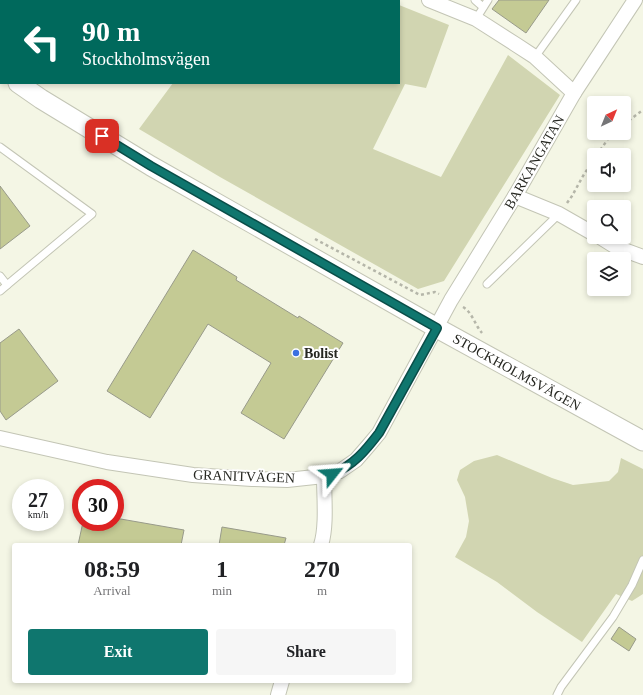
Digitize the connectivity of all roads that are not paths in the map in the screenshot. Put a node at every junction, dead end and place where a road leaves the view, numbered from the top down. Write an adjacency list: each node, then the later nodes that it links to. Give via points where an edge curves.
1 (429, 0): 6 (street)
2 (475, 0): 6 (lane)
3 (488, 0): 6 (lane)
4 (576, 0): 7 (lane)
5 (635, 0): 9 (street, BARKANGATAN)
6 (480, 13): 7 (street, via 515,44)
7 (535, 57): 9 (street)
8 (19, 84): 20 (main road, STOCKHOLMSVÄGEN, via 151,166)
9 (574, 93): 11 (street, BARKANGATAN)
10 (0, 147): 18 (lane, via 92,214)
11 (515, 196): 12 (street); 20 (street, BARKANGATAN, via 451,300)
12 (559, 214): 13 (street); 17 (lane)
13 (587, 230)
14 (611, 244): 15 (street)
15 (643, 257)
16 (0, 276): 18 (lane)
17 (487, 284)
18 (7, 285): 19 (lane)
19 (0, 290)
20 (437, 328): 22 (main road, STOCKHOLMSVÄGEN); 23 (street, GRANITVÄGEN, via 379,433 356,460 340,471)
21 (0, 438): 23 (street, GRANITVÄGEN, via 107,462 193,475 287,480)
22 (643, 441)
23 (324, 476): 24 (street, via 325,511)
24 (322, 543)
25 (643, 560): 28 (lane, via 613,617)
26 (281, 683): 27 (street)
27 (278, 695)
28 (557, 695)

